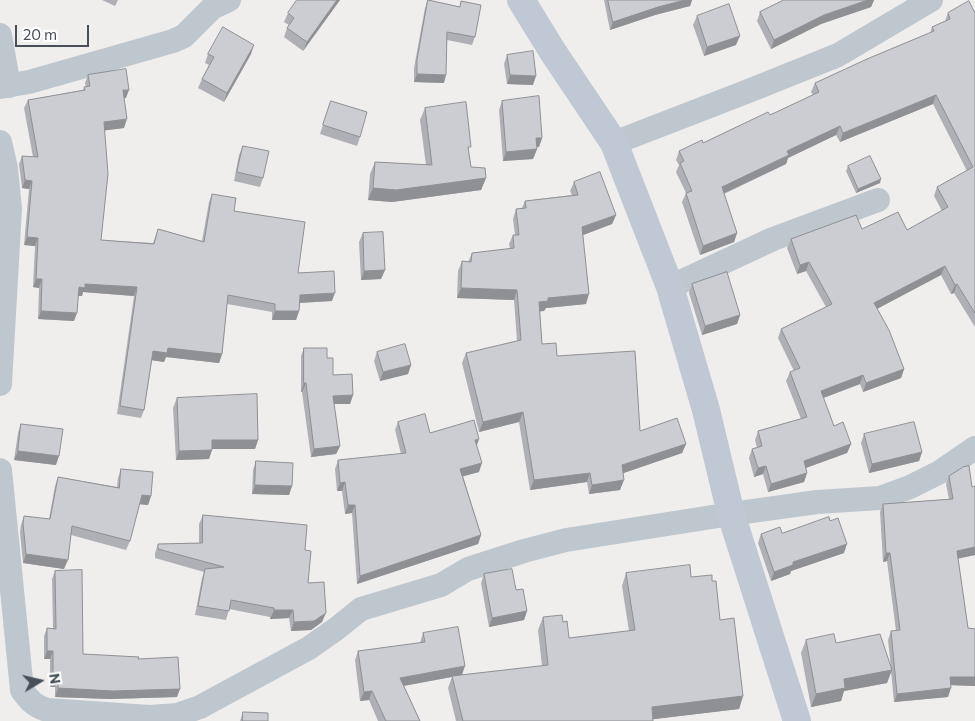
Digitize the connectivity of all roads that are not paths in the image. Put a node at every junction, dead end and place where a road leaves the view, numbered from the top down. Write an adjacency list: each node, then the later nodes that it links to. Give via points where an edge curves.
1 (229, 0): 5 (street, via 212,8 184,36 173,41)
2 (521, 0): 7 (street)
3 (931, 0): 7 (street, via 838,55)
4 (0, 35): 5 (street)
5 (4, 87)
6 (0, 142): 10 (street, via 10,209)
7 (614, 143): 9 (street)
8 (878, 200): 9 (street, via 773,239)
9 (670, 287): 14 (street, via 706,410)
10 (0, 370): 11 (street)
11 (0, 384)
12 (975, 448): 14 (street, via 940,472 880,498 817,502)
13 (0, 470): 15 (street, via 22,690 37,707)
14 (730, 514): 15 (street, via 566,540 468,569 441,585 360,609 309,648 200,707 177,715); 16 (street)
15 (107, 718)
16 (797, 721)

